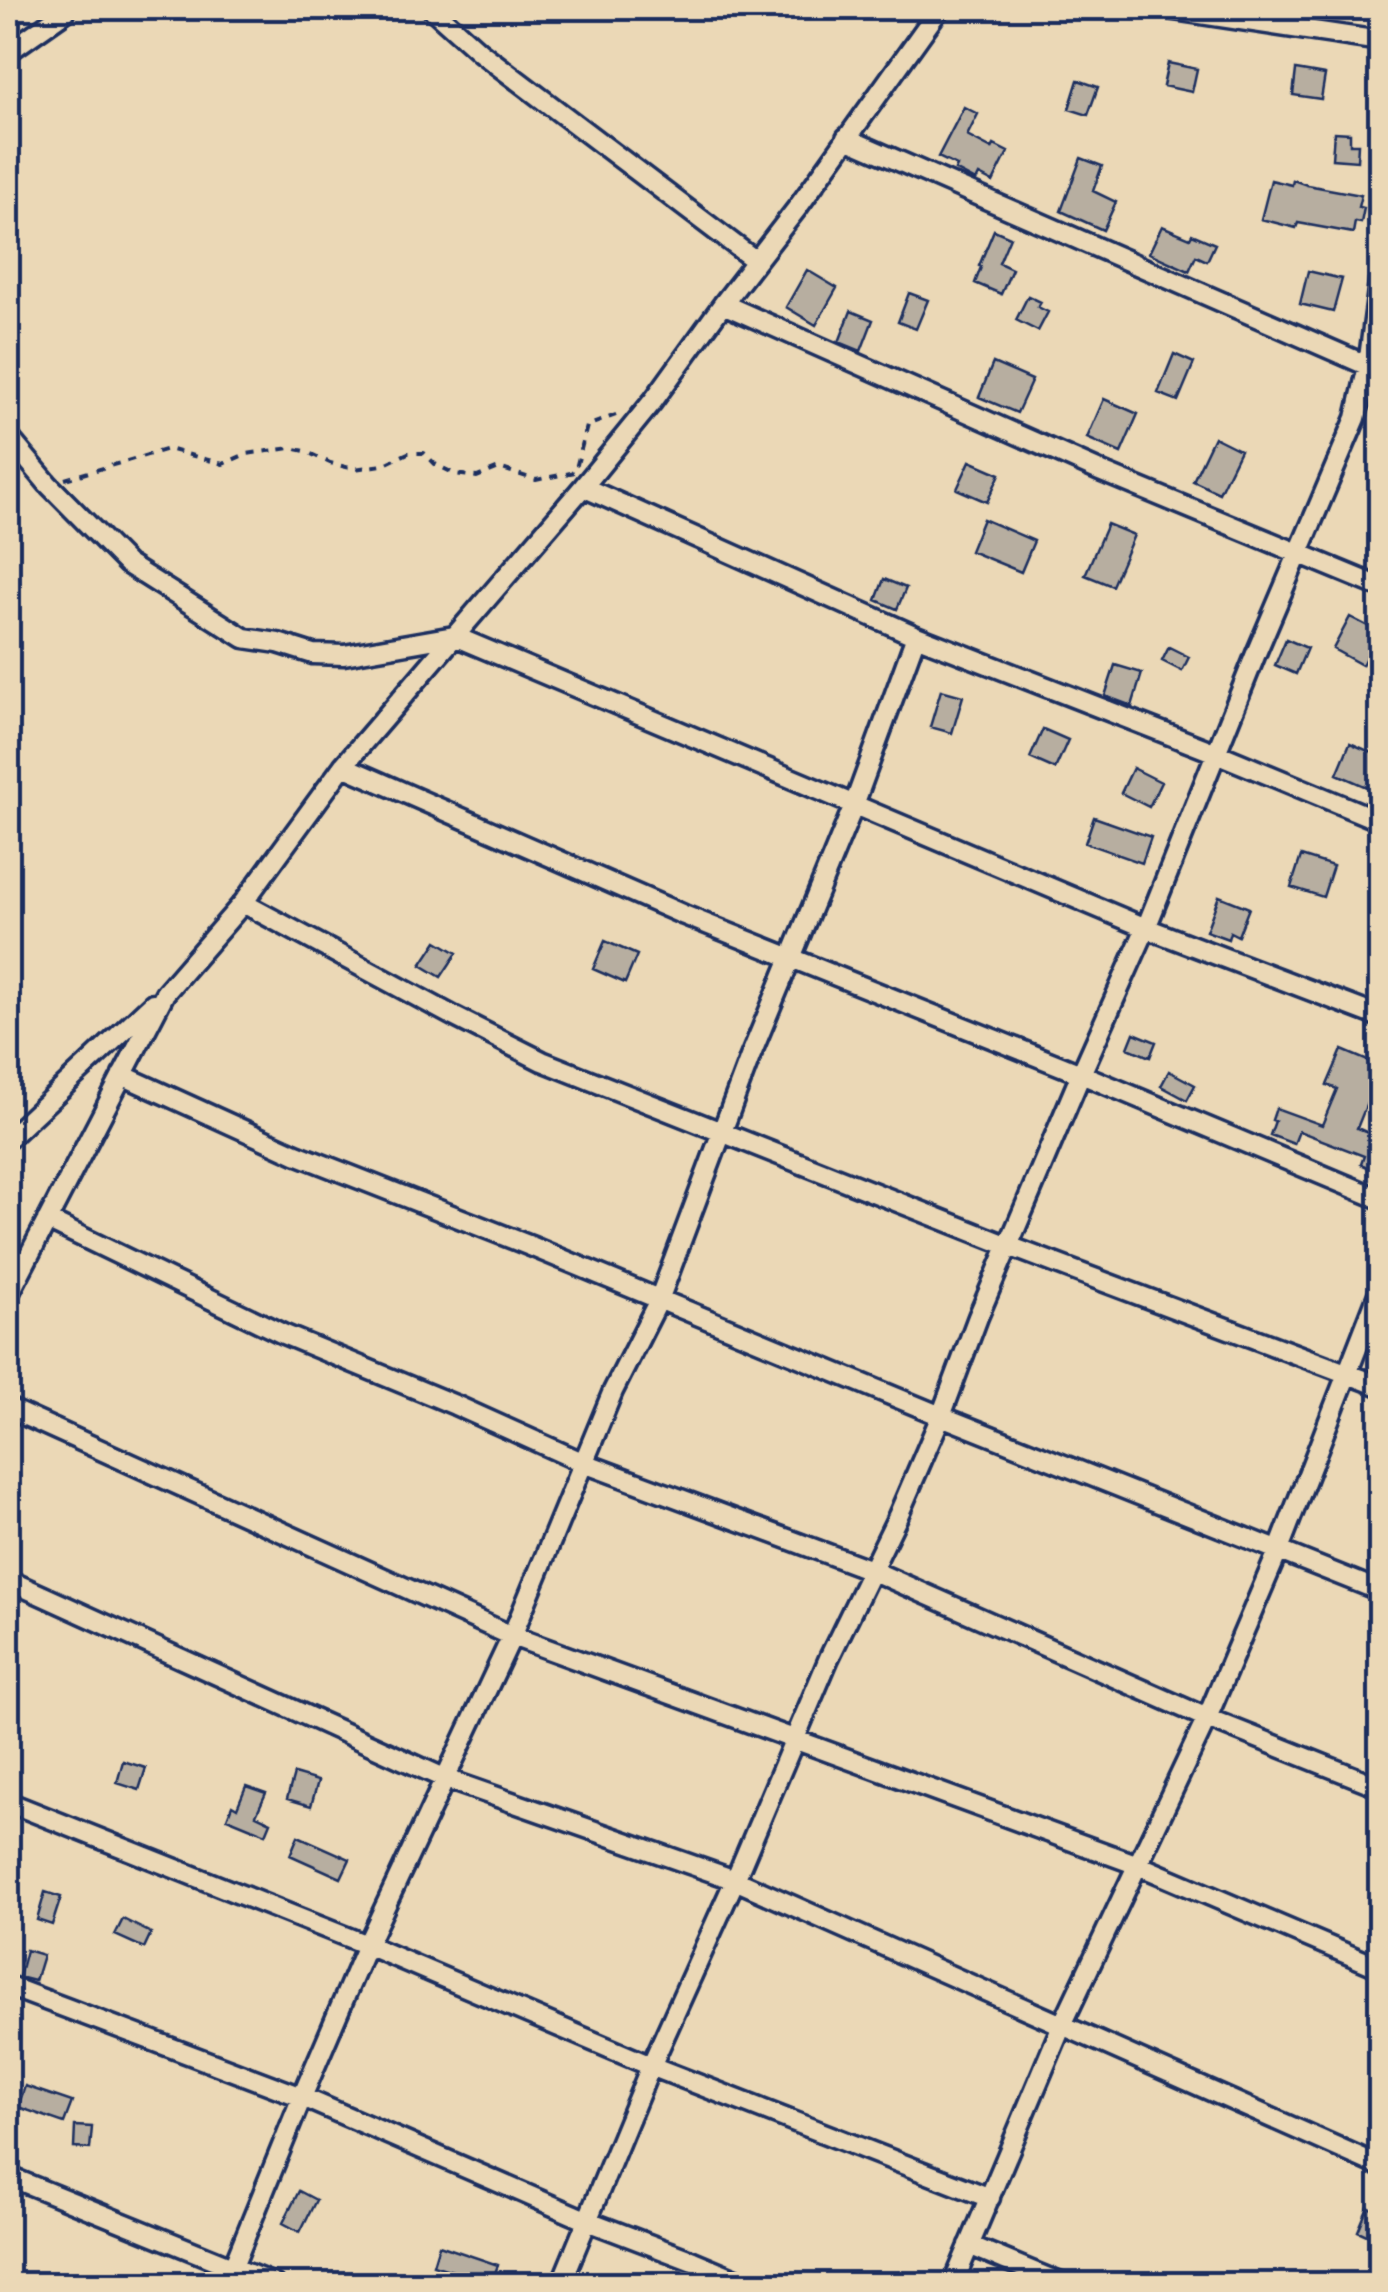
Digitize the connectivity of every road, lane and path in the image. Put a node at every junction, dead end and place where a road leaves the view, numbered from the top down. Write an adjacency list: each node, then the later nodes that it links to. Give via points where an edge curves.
1 (431, 8): 8 (street)
2 (940, 8): 7 (street)
3 (1160, 8): 5 (street)
4 (65, 12): 6 (street)
5 (1380, 40)
6 (8, 52)
7 (846, 138): 8 (street); 11 (street)
8 (756, 260): 10 (street)
9 (1380, 274): 11 (street)
10 (723, 304): 15 (street); 16 (street)
11 (1374, 369): 16 (street)
12 (620, 413): 14 (path, via 586,426 574,472 536,480 499,468 477,477 455,474 424,453 354,469 291,448 222,464 168,449)
13 (8, 436): 14 (street)
14 (48, 484): 18 (street, via 127,564 244,638 344,655)
15 (582, 487): 18 (street); 19 (street)
16 (1298, 554): 17 (street); 20 (street)
17 (1380, 587)
18 (454, 636): 21 (street); 22 (street)
19 (916, 636): 20 (street); 22 (street)
20 (1216, 753): 23 (street); 25 (street)
21 (343, 766): 24 (street); 26 (street)
22 (854, 804): 25 (street); 26 (street)
23 (1380, 820)
24 (243, 903): 27 (street); 31 (street, via 542,1061)
25 (1146, 928): 28 (street); 29 (street)
26 (792, 958): 29 (street); 31 (street)
27 (165, 992): 30 (street); 32 (street)
28 (1380, 1016)
29 (1081, 1074): 33 (street); 35 (street)
30 (122, 1076): 34 (street); 38 (street, via 296,1154)
31 (722, 1132): 35 (street); 38 (street)
32 (8, 1139)
33 (1380, 1198)
34 (47, 1220): 37 (street); 43 (street, via 283,1334)
35 (1009, 1246): 39 (street); 42 (street)
36 (1380, 1289): 39 (street)
37 (8, 1296)
38 (659, 1300): 42 (street); 43 (street)
39 (1347, 1372): 40 (street); 44 (street)
40 (1380, 1386)
41 (8, 1408): 48 (street)
42 (941, 1416): 44 (street); 45 (street)
43 (584, 1463): 45 (street); 48 (street)
44 (1278, 1550): 47 (street); 49 (street)
45 (872, 1570): 49 (street); 50 (street)
46 (8, 1580): 51 (street)
47 (1380, 1591)
48 (512, 1636): 50 (street); 51 (street)
49 (1207, 1718): 52 (street); 54 (street)
50 (794, 1739): 54 (street); 55 (street)
51 (446, 1779): 55 (street); 56 (street)
52 (1380, 1787)
53 (8, 1802): 56 (street)
54 (1138, 1865): 57 (street); 59 (street)
55 (735, 1880): 59 (street); 60 (street)
56 (367, 1945): 60 (street); 61 (street)
57 (1380, 1968)
58 (8, 1986): 61 (street)
59 (1062, 2025): 62 (street); 64 (street)
60 (651, 2066): 64 (street); 65 (street)
61 (302, 2097): 65 (street); 67 (street)
62 (1380, 2166)
63 (8, 2176): 67 (street)
64 (990, 2198): 66 (street)
65 (588, 2221): 69 (street); 70 (street)
66 (969, 2245): 71 (street); 72 (street)
67 (230, 2276): 68 (street)
68 (274, 2284)
69 (561, 2284)
70 (748, 2284)
71 (953, 2284)
72 (1063, 2284)

